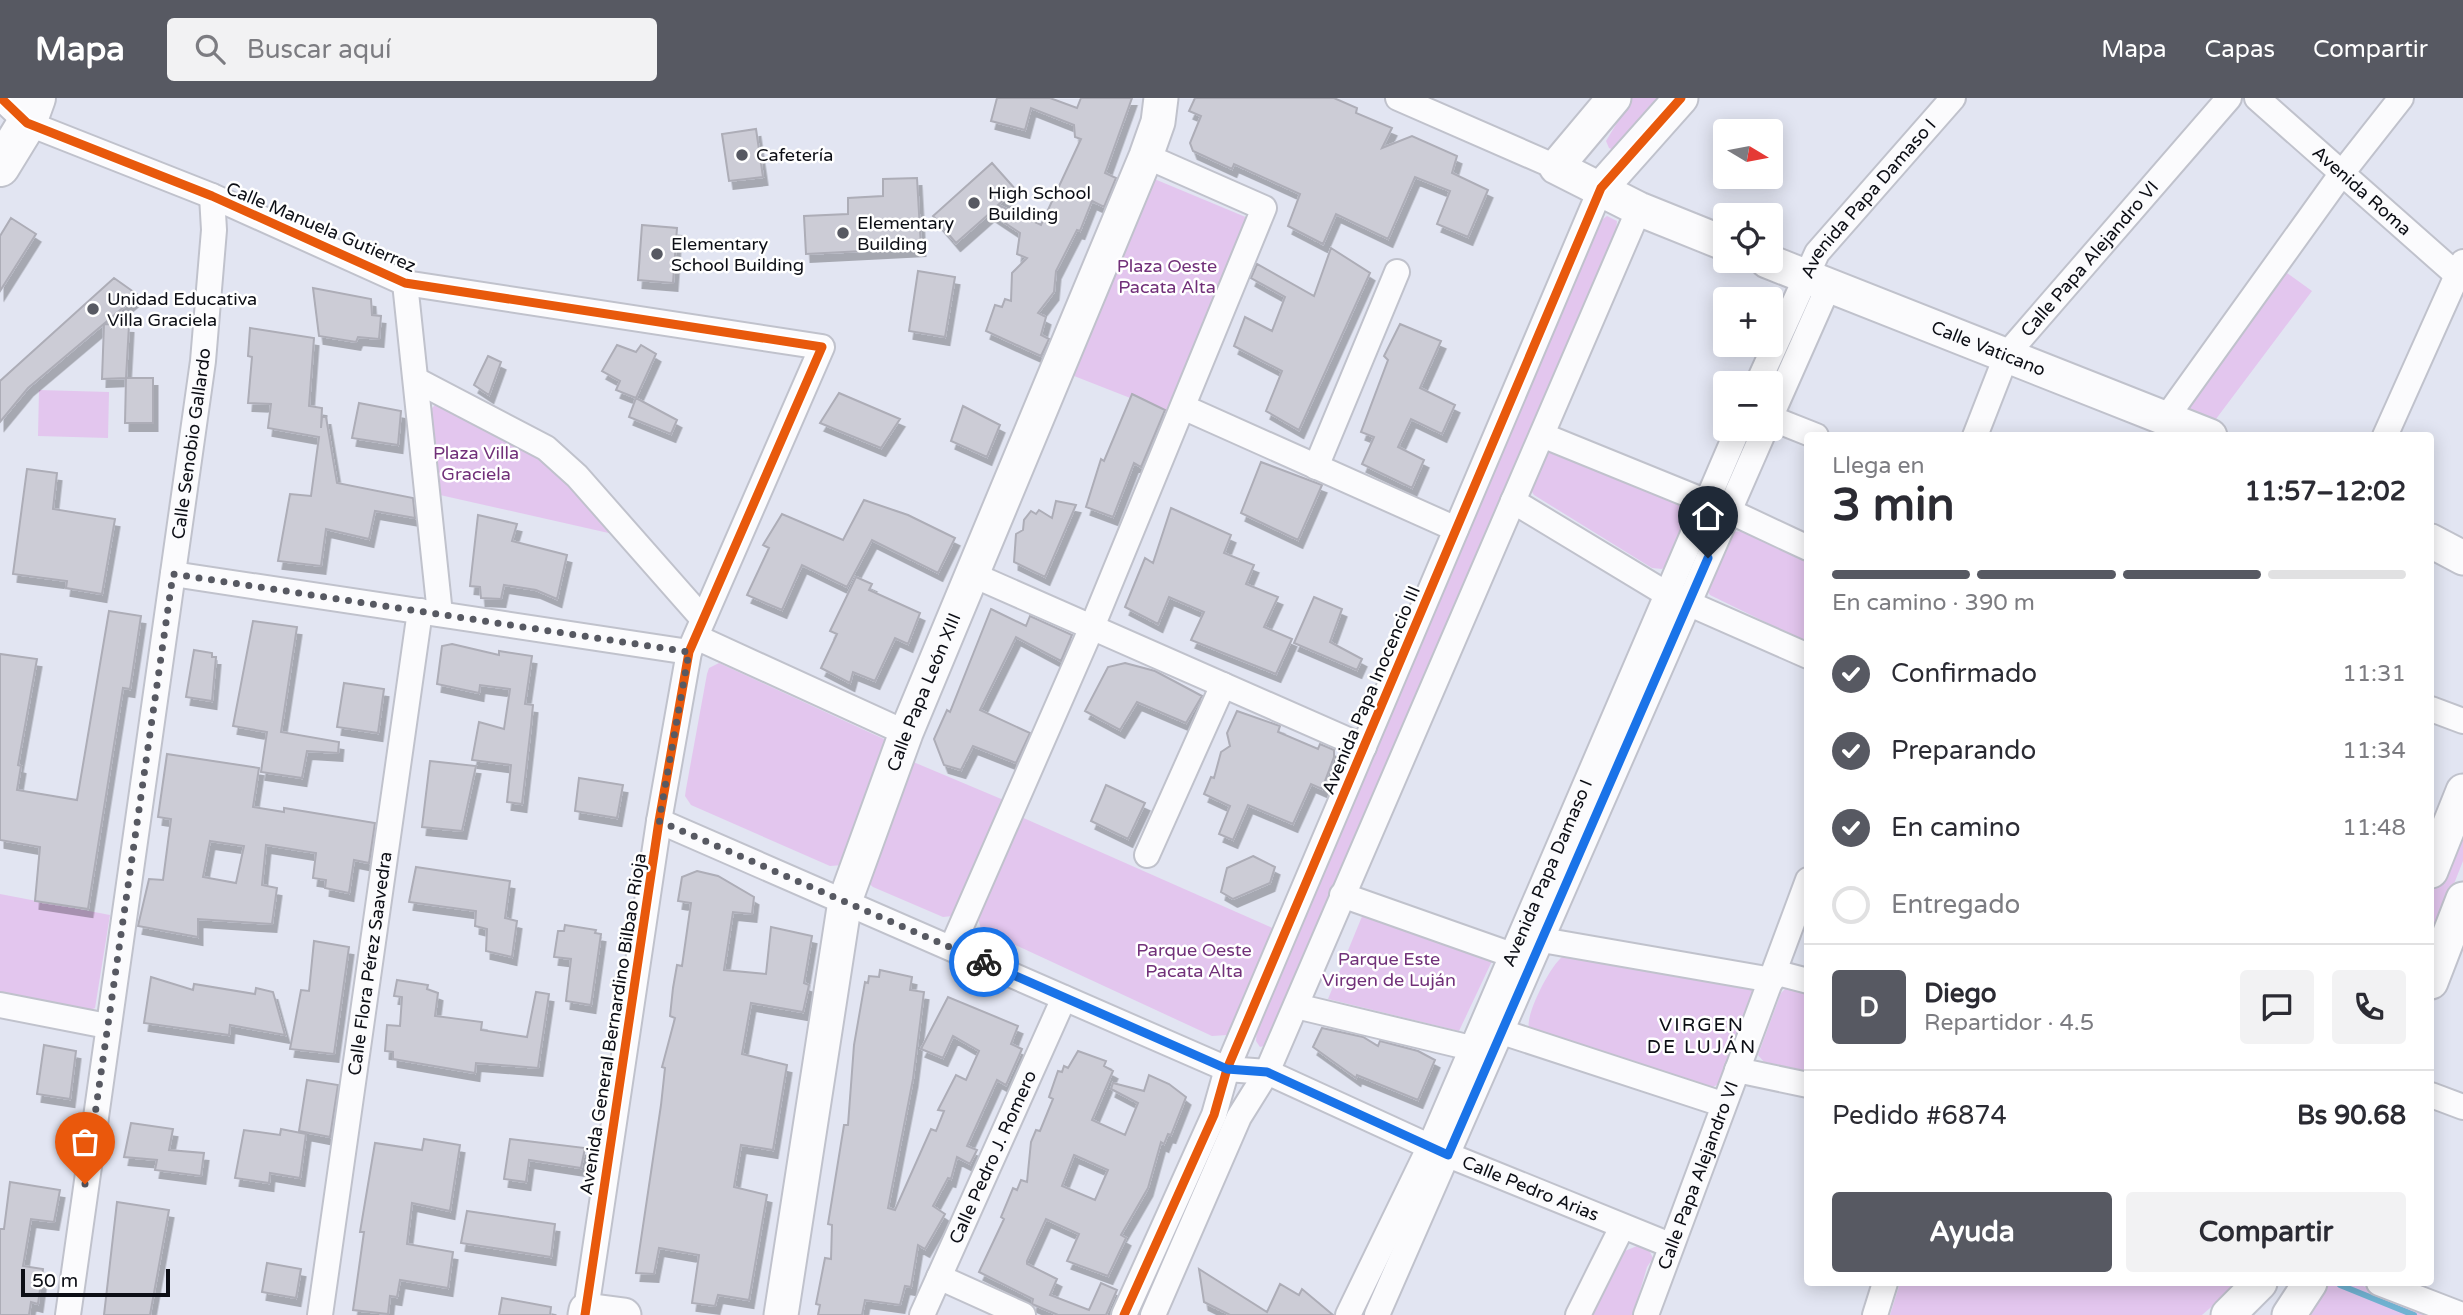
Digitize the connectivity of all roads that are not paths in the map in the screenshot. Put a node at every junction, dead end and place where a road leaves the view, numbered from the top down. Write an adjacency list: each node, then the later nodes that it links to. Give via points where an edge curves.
1 (1161, 98): 10 (street, Calle Papa León XIII)
2 (1398, 98): 12 (street)
3 (1614, 98): 12 (street)
4 (1681, 98): 14 (street, Avenida Papa Inocencio III)
5 (1953, 98): 21 (street, Avenida Papa Damaso I, via 1817,253)
6 (2229, 98): 24 (street, Calle Papa Alejandro VI)
7 (2257, 98): 13 (street, Avenida Roma)
8 (2401, 98): 13 (street)
9 (21, 106): 11 (highway); 15 (street, Calle Manuela Gutierrez)
10 (1146, 156): 28 (street, via 1264,208); 47 (street, Calle Papa León XIII)
11 (0, 167)
12 (1556, 167): 14 (street)
13 (2342, 173): 19 (street, Avenida Roma); 29 (street)
14 (1601, 188): 16 (street); 42 (street, Avenida Papa Inocencio III)
15 (212, 196): 22 (street, Calle Manuela Gutierrez); 46 (street, Calle Senobio Gallardo, via 214,230 203,362)
16 (1639, 209): 17 (street); 35 (street)
17 (1713, 239)
18 (1783, 267): 21 (street, Calle Vaticano)
19 (2460, 268): 34 (street)
20 (1396, 272): 38 (street)
21 (1817, 281): 24 (street, Calle Vaticano); 25 (street, Avenida Papa Damaso I); 27 (street, Avenida Papa Damaso I)
22 (405, 283): 23 (street, Calle Manuela Gutierrez); 26 (street, Calle Flora Pérez Saavedra)
23 (822, 347): 51 (street, Avenida General Bernardino Bilbao Rioja)
24 (2007, 354): 29 (street, Calle Vaticano); 32 (street, Calle Papa Alejandro VI)
25 (1765, 371)
26 (418, 381): 49 (street, Calle Flora Pérez Saavedra); 51 (street, via 546,448 577,476)
27 (1783, 382)
28 (1183, 407): 38 (street); 50 (street)
29 (2166, 418): 33 (street, Calle Vaticano)
30 (1783, 422): 31 (street)
31 (1807, 432)
32 (1977, 432)
33 (2200, 432)
34 (2387, 432)
35 (1542, 435): 39 (street); 40 (street)
36 (1733, 441): 40 (street, Avenida Papa Damaso I)
37 (1760, 441): 41 (street, Avenida Papa Damaso I)
38 (1316, 467): 42 (street)
39 (1513, 502): 48 (street); 63 (street)
40 (1705, 504): 41 (street); 48 (street, Avenida Papa Damaso I)
41 (1729, 511): 44 (street); 48 (street, Avenida Papa Damaso I)
42 (1456, 529): 57 (street, Avenida Papa Inocencio III)
43 (2434, 543): 45 (street)
44 (1804, 546)
45 (2463, 558)
46 (173, 574): 49 (street); 75 (street, Calle Senobio Gallardo)
47 (971, 574): 50 (street); 56 (street, Calle Papa León XIII)
48 (1676, 598): 52 (street); 66 (street, Avenida Papa Damaso I); 68 (street, Avenida Papa Damaso I)
49 (430, 613): 51 (street); 96 (street, Calle Flora Pérez Saavedra)
50 (1092, 627): 53 (street); 67 (street)
51 (696, 636): 56 (street); 59 (street, Avenida General Bernardino Bilbao Rioja)
52 (1804, 654)
53 (1223, 685): 57 (street); 60 (street)
54 (2434, 710): 55 (street)
55 (2463, 721)
56 (906, 733): 65 (street, Calle Papa León XIII)
57 (1364, 747): 78 (street, Avenida Papa Inocencio III)
58 (2463, 791): 61 (street)
59 (659, 821): 65 (street, Calle Pedro Arias); 93 (street, Avenida General Bernardino Bilbao Rioja)
60 (1147, 855)
61 (2434, 864)
62 (1804, 891): 70 (street, Calle Papa Alejandro VI)
63 (1342, 895): 68 (street); 74 (street)
64 (2463, 899): 69 (street)
65 (845, 901): 67 (street, Calle Pedro Arias); 98 (street, Calle Papa León XIII)
66 (1542, 940): 70 (street); 76 (street, Avenida Papa Damaso I)
67 (952, 947): 72 (street, Calle Pedro Arias)
68 (1512, 955): 77 (street, Avenida Papa Damaso I)
69 (2434, 974)
70 (1773, 976): 71 (street); 79 (street, Calle Papa Alejandro VI)
71 (1804, 980)
72 (1064, 998): 78 (street, Calle Pedro Arias); 88 (street, Calle Pedro J. Romero)
73 (0, 1005): 75 (street)
74 (1296, 1006): 77 (street); 80 (street)
75 (107, 1026): 95 (street, Calle Senobio Gallardo)
76 (1502, 1031): 83 (street); 85 (street, Avenida Papa Damaso I)
77 (1471, 1048): 85 (street, Avenida Papa Damaso I)
78 (1227, 1069): 80 (street, Calle Pedro Arias); 94 (street, Avenida Papa Inocencio III, via 1214,1115)
79 (1737, 1070): 81 (street); 83 (street, Calle Papa Alejandro VI)
80 (1267, 1072): 85 (street, Calle Pedro Arias); 101 (street, via 1239,1117)
81 (1804, 1084)
82 (2434, 1095): 84 (street)
83 (1722, 1104): 87 (street, Calle Papa Alejandro VI)
84 (2463, 1107)
85 (1439, 1150): 86 (street, Calle Pedro Arias); 102 (street, Avenida Papa Damaso I); 103 (street, Avenida Papa Damaso I)
86 (1622, 1227): 87 (street, Calle Pedro Arias); 104 (street)
87 (1670, 1245): 105 (street, Calle Papa Alejandro VI)
88 (939, 1277): 99 (street, Calle Pedro J. Romero); 100 (street)
89 (1884, 1286): 106 (street)
90 (2257, 1286): 107 (street)
91 (2308, 1286): 108 (street)
92 (2387, 1286): 109 (street)
93 (586, 1312): 97 (street)
94 (1132, 1312)
95 (68, 1315)
96 (320, 1315)
97 (624, 1315)
98 (781, 1315)
99 (922, 1315)
100 (1023, 1315)
101 (1153, 1315)
102 (1348, 1315)
103 (1377, 1315)
104 (1578, 1315)
105 (1646, 1315)
106 (1875, 1315)
107 (2228, 1315)
108 (2289, 1315)
109 (2462, 1315)

